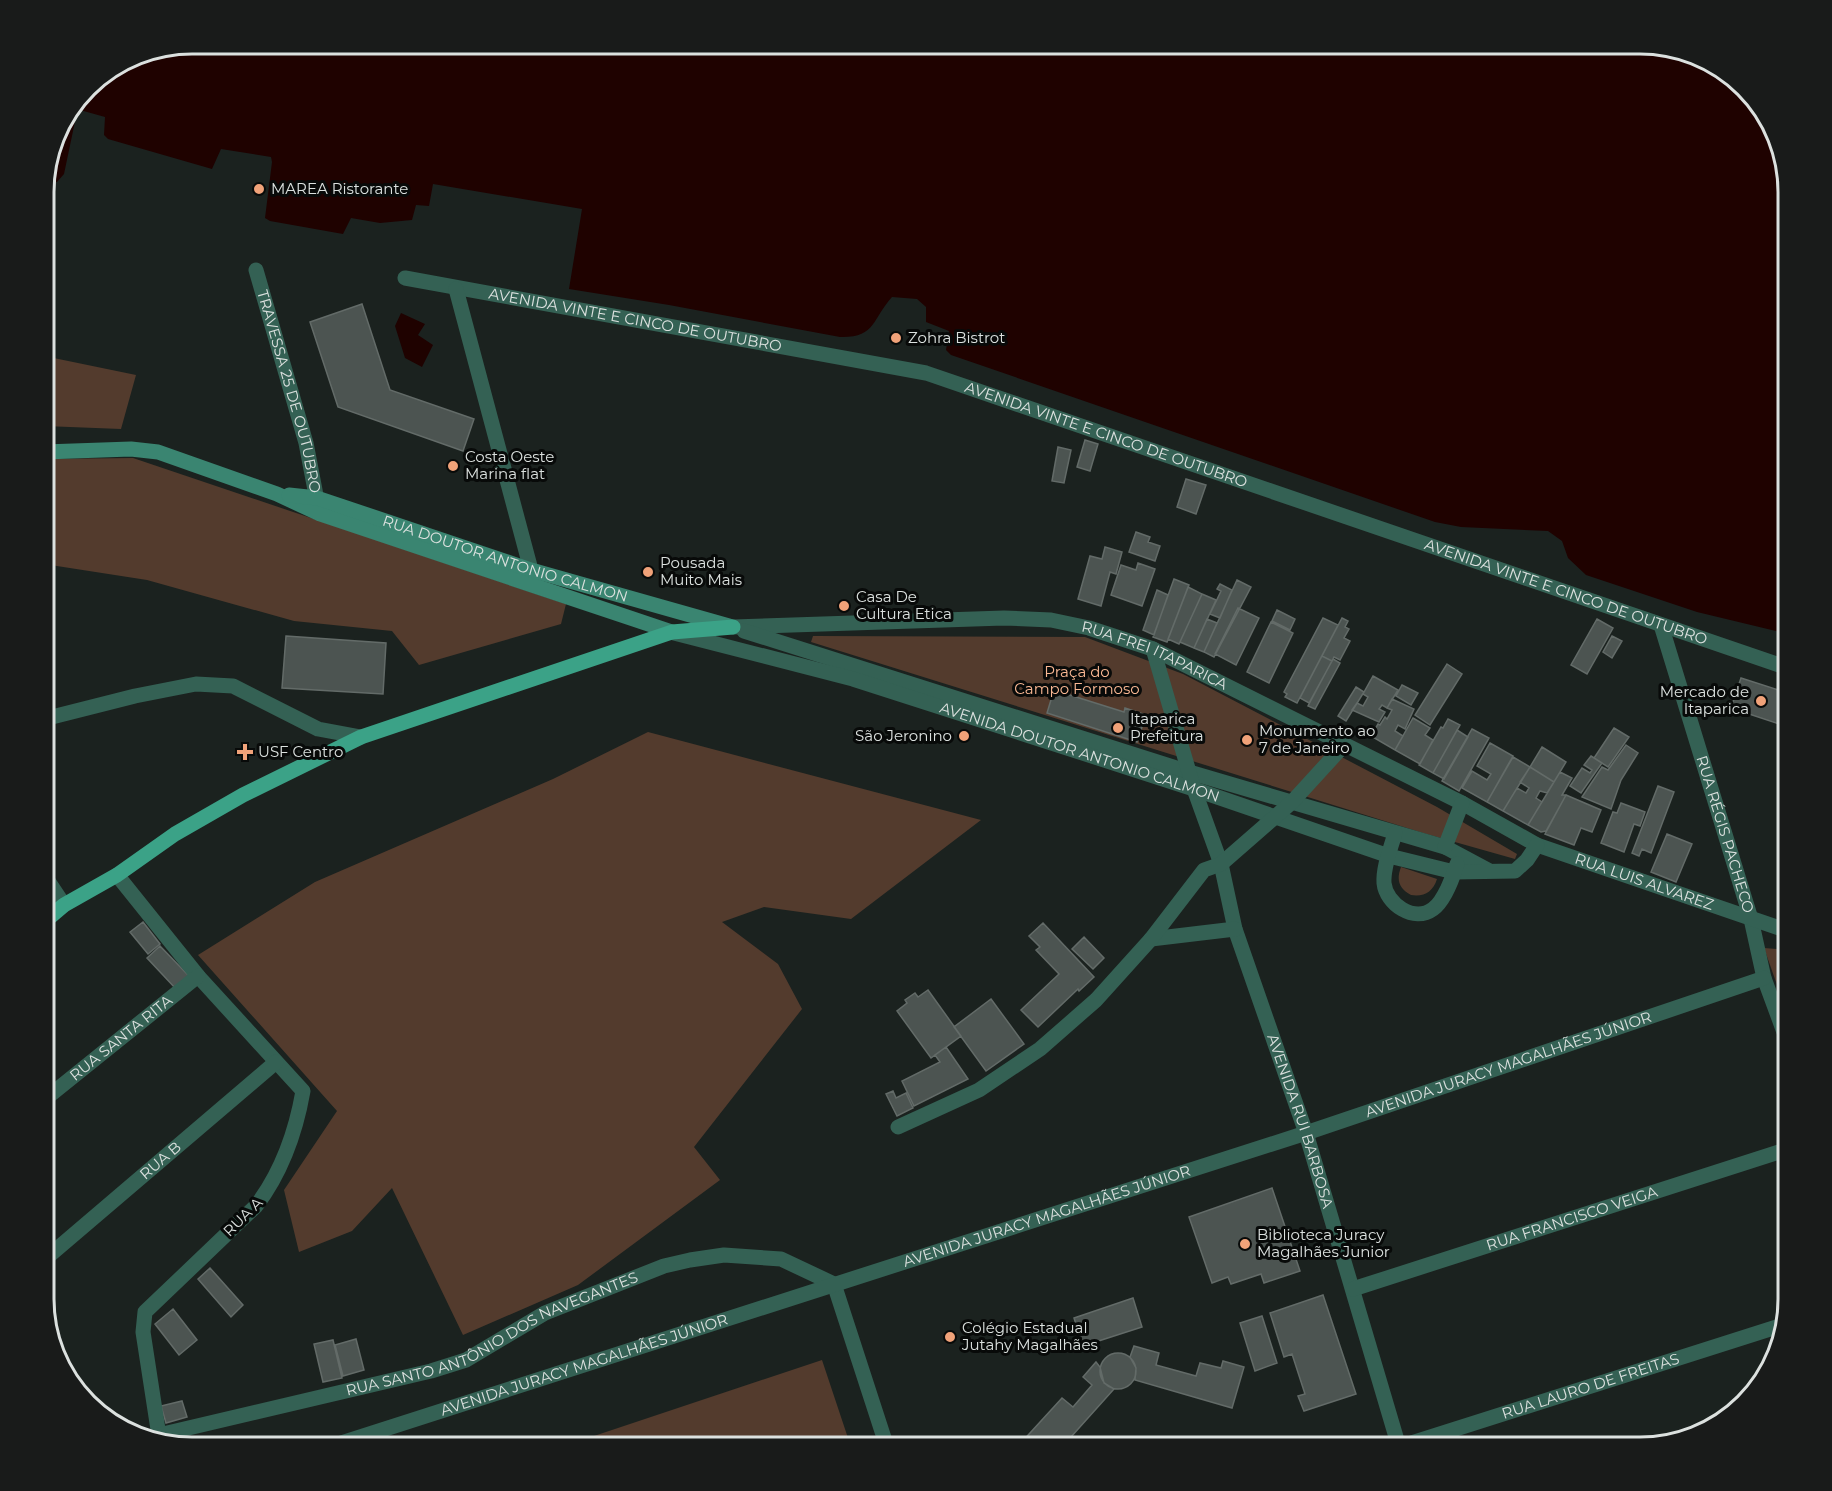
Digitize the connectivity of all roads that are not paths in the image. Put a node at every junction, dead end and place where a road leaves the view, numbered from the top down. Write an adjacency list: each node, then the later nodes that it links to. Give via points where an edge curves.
1 (255, 270): 6 (street, TRAVESSA 25 DE OUTUBRO, via 306,443)
2 (405, 278): 3 (street, AVENIDA VINTE E CINCO DE OUTUBRO)
3 (456, 289): 8 (street); 10 (street, AVENIDA VINTE E CINCO DE OUTUBRO, via 926,373)
4 (54, 452): 5 (street, RUA DOUTOR ANTONIO CALMON, via 152,451)
5 (278, 494): 6 (street, RUA DOUTOR ANTONIO CALMON); 7 (street, RUA DOUTOR ANTONIO CALMON)
6 (317, 498): 7 (street, TRAVESSA 25 DE OUTUBRO); 8 (street, RUA DOUTOR ANTONIO CALMON)
7 (320, 514): 9 (street, RUA DOUTOR ANTONIO CALMON)
8 (531, 570): 9 (street); 11 (street, RUA DOUTOR ANTONIO CALMON)
9 (535, 586): 12 (street, RUA DOUTOR ANTONIO CALMON)
10 (1661, 625): 14 (street, AVENIDA VINTE E CINCO DE OUTUBRO); 37 (street, RUA RÉGIS PACHECO)
11 (733, 627): 12 (main road); 13 (street, RUA FREI ITAPARICA, via 1036,619 1089,628); 15 (street, AVENIDA DOUTOR ANTONIO CALMON)
12 (672, 632): 15 (street, AVENIDA DOUTOR ANTONIO CALMON); 18 (main road)
13 (1153, 649): 19 (street, RUA FREI ITAPARICA); 20 (street, AVENIDA RUI BARBOSA)
14 (1778, 665)
15 (856, 674): 16 (street, AVENIDA DOUTOR ANTONIO CALMON)
16 (981, 712): 20 (street, AVENIDA DOUTOR ANTONIO CALMON); 21 (street, AVENIDA DOUTOR ANTONIO CALMON)
17 (54, 716): 18 (street, via 196,684 233,686 318,729)
18 (361, 737): 33 (main road, via 243,795 175,834)
19 (1345, 744): 22 (street); 23 (street, RUA FREI ITAPARICA)
20 (1189, 772): 21 (street, AVENIDA RUI BARBOSA); 22 (street, AVENIDA DOUTOR ANTONIO CALMON)
21 (1194, 789): 24 (street, AVENIDA DOUTOR ANTONIO CALMON); 30 (street, AVENIDA RUI BARBOSA)
22 (1292, 802): 24 (street); 25 (street, AVENIDA DOUTOR ANTONIO CALMON)
23 (1462, 803): 26 (street, RUA FREI ITAPARICA); 27 (street)
24 (1272, 817): 29 (street, AVENIDA DOUTOR ANTONIO CALMON); 30 (street)
25 (1395, 832): 27 (street, AVENIDA DOUTOR ANTONIO CALMON); 29 (street)
26 (1538, 844): 31 (street, AVENIDA DOUTOR ANTONIO CALMON, via 1515,871); 37 (street, RUA LUIS ALVAREZ)
27 (1445, 847): 28 (street, AVENIDA DOUTOR ANTONIO CALMON)
28 (1461, 855): 31 (street, AVENIDA DOUTOR ANTONIO CALMON); 32 (street)
29 (1389, 856): 32 (street, AVENIDA DOUTOR ANTONIO CALMON); 32 (street, via 1386,891 1400,908 1412,912 1425,913 1436,906)
30 (1221, 864): 39 (street, AVENIDA RUI BARBOSA); 40 (street, via 1204,870)
31 (1488, 870): 32 (street, AVENIDA DOUTOR ANTONIO CALMON)
32 (1454, 872)
33 (117, 874): 35 (main road); 41 (street, RUA A)
34 (54, 890): 35 (street)
35 (64, 905): 36 (main road)
36 (54, 914)
37 (1751, 919): 38 (street, RUA LUIS ALVAREZ); 42 (street, RUA RÉGIS PACHECO)
38 (1778, 928)
39 (1234, 929): 40 (street); 47 (street, AVENIDA RUI BARBOSA)
40 (1151, 939): 46 (street, via 1096,1000 1040,1049 979,1090)
41 (198, 976): 44 (street, RUA A); 45 (street, RUA SANTA RITA)
42 (1764, 978): 43 (street, RUA RÉGIS PACHECO); 47 (street, AVENIDA JURACY MAGALHÃES JÚNIOR)
43 (1778, 1016)
44 (276, 1062): 49 (street, RUA B); 53 (street, RUA A, via 303,1090 292,1136 271,1183 256,1206 152,1302 142,1322)
45 (54, 1092)
46 (898, 1127)
47 (1306, 1133): 50 (street, AVENIDA JURACY MAGALHÃES JÚNIOR); 51 (street, AVENIDA RUI BARBOSA)
48 (1778, 1152): 51 (street, RUA FRANCISCO VEIGA)
49 (54, 1251)
50 (834, 1284): 54 (street, RUA SANTO ANTÔNIO DOS NAVEGANTES, via 781,1259 724,1255 690,1260 664,1266 545,1313 466,1360); 55 (street, AVENIDA JURACY MAGALHÃES JÚNIOR); 56 (street)
51 (1353, 1289): 57 (street, AVENIDA RUI BARBOSA)
52 (1775, 1328): 58 (street, RUA LAURO DE FREITAS)
53 (151, 1430)
54 (165, 1434)
55 (383, 1437)
56 (883, 1437)
57 (1396, 1437)
58 (1430, 1437)

